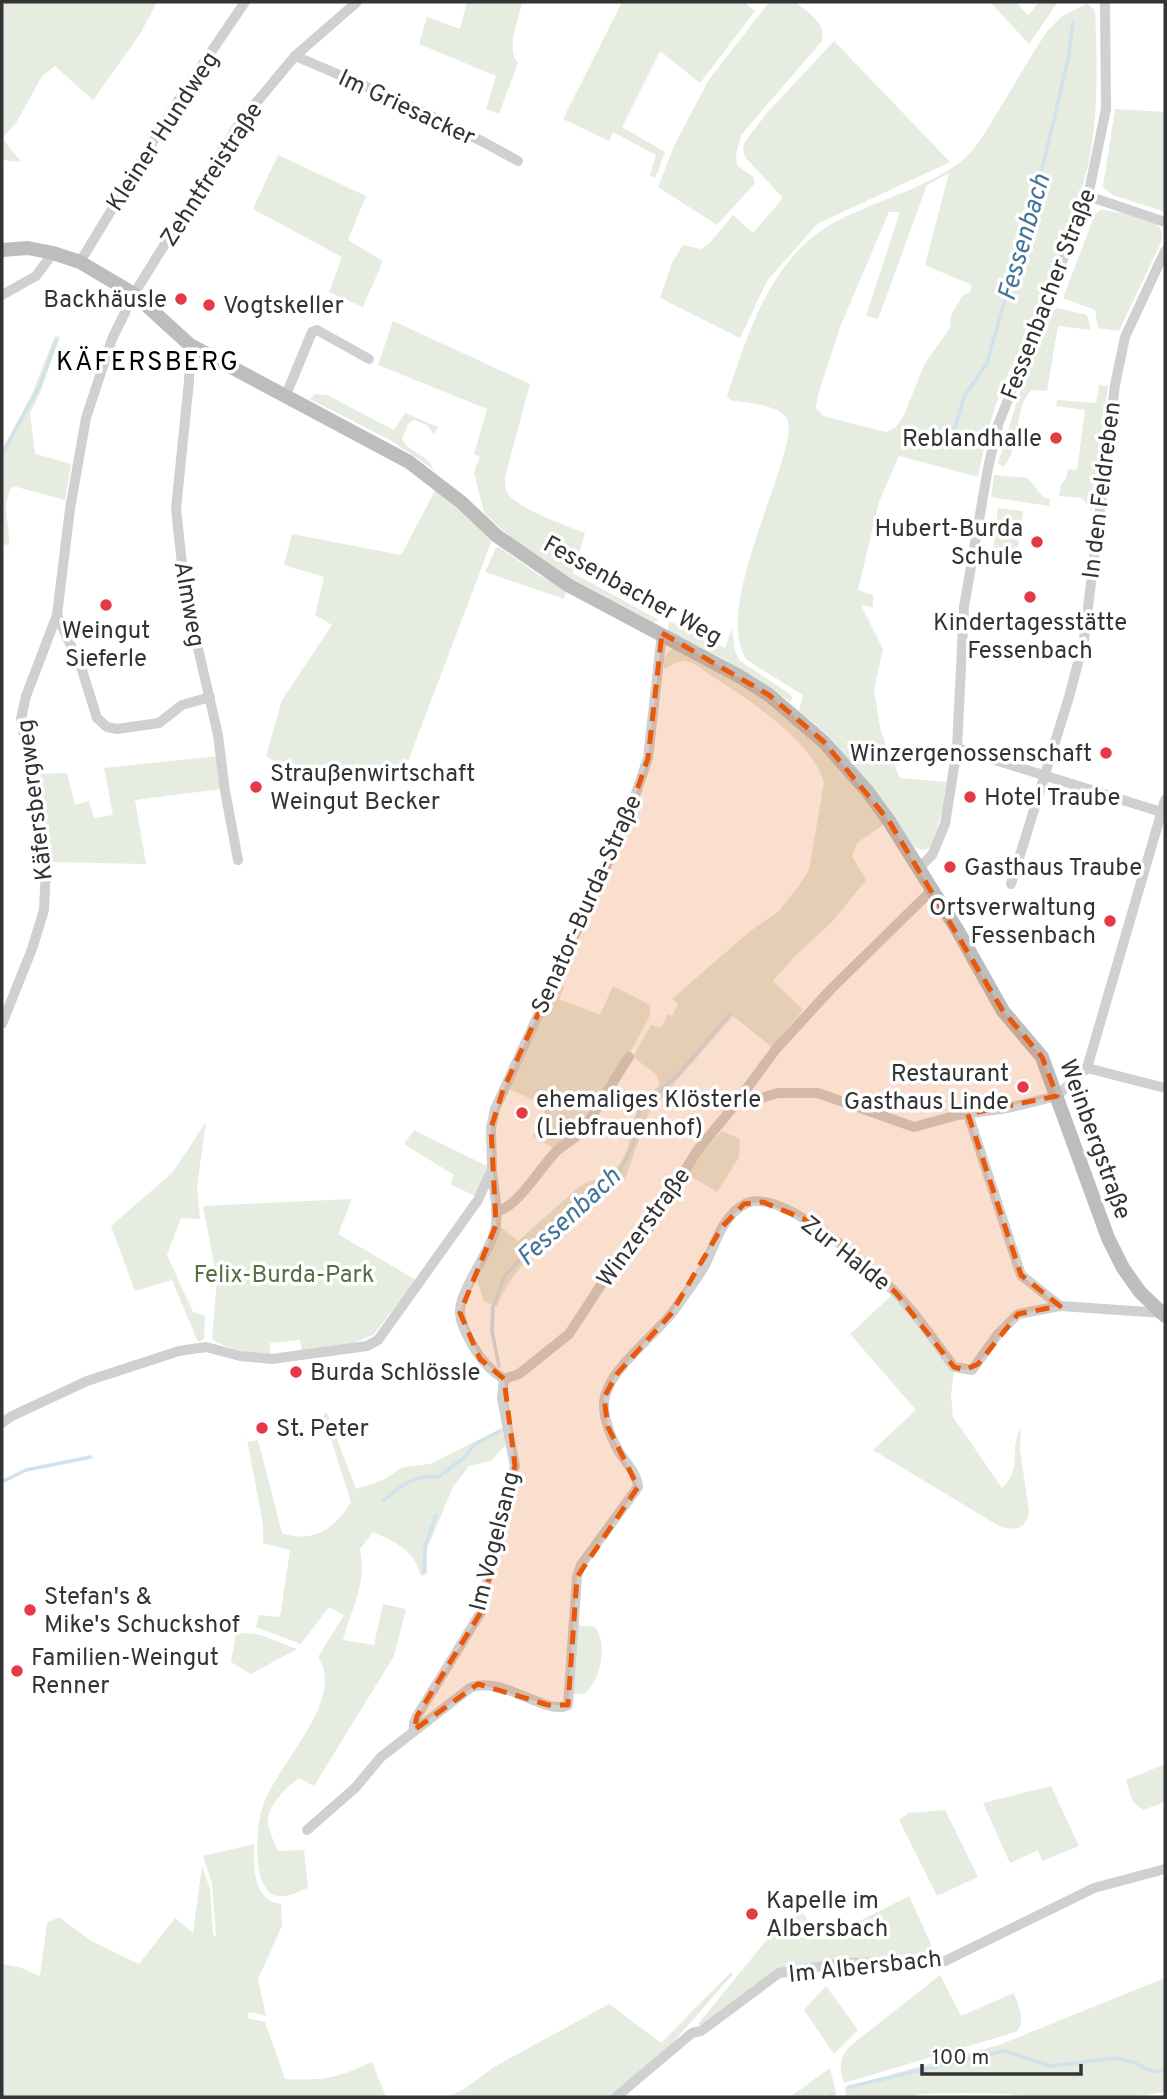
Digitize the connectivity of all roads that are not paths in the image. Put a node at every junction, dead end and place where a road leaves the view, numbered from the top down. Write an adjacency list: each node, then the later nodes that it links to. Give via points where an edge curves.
1 (245, 2): 11 (street, Kleiner Hundweg, via 177,102)
2 (357, 2): 4 (street, Zehntfreistraße)
3 (1105, 2): 6 (street, Fessenbacher Straße, via 1106,109)
4 (295, 56): 5 (street, Im Griesacker, via 407,104); 13 (street, Zehntfreistraße, via 242,121)
5 (518, 162)
6 (1088, 196): 7 (street); 20 (street, Fessenbacher Straße, via 998,425 964,607)
7 (1165, 222)
8 (2, 250): 10 (street, Fessenbacher Weg, via 28,248)
9 (1165, 251): 21 (street, In den Feldreben, via 1125,337 1084,640)
10 (53, 253): 11 (street, Fessenbacher Weg); 12 (street, via 36,276)
11 (80, 262): 13 (street, Fessenbacher Weg)
12 (2, 295)
13 (134, 295): 14 (street, Fessenbacher Weg); 17 (street, Käfersbergweg, via 90,399)
14 (190, 345): 16 (street, Fessenbacher Weg); 19 (street, Almweg, via 176,509 185,592)
15 (369, 359): 16 (street, via 317,330 312,332)
16 (286, 395): 18 (street, Fessenbacher Weg, via 409,462 498,536 568,585)
17 (57, 615): 19 (street, via 97,718 107,727 159,723 182,705); 28 (street, Käfersbergweg, via 26,696 22,719 46,868 44,910)
18 (662, 633): 25 (street, Fessenbacher Weg, via 769,695 824,742 868,792); 35 (street, Senator-Burda-Straße, via 648,758 624,828 495,1109)
19 (210, 697): 24 (street, Almweg)
20 (957, 748): 21 (street); 25 (street, Fessenbacher Straße, via 945,824 933,855)
21 (1044, 776): 23 (street); 26 (street, In den Feldreben)
22 (1165, 800): 23 (street)
23 (1161, 812): 30 (street)
24 (238, 860)
25 (919, 868): 27 (street, Weinbergstraße)
26 (1011, 884)
27 (932, 890): 32 (street, Weinbergstraße, via 1003,1010 1042,1057); 33 (street, via 817,1004)
28 (2, 1024)
29 (629, 1057): 37 (street, via 581,1131 555,1152 516,1199)
30 (1087, 1068): 31 (street); 32 (street)
31 (1165, 1088)
32 (1056, 1096): 34 (street); 39 (street, Weinbergstraße, via 1108,1238 1140,1292)
33 (734, 1106): 34 (street, via 778,1093 817,1093 914,1127); 41 (street, Winzerstraße, via 697,1151 647,1231 606,1279 569,1334 519,1374)
34 (968, 1114): 38 (street, via 1021,1275)
35 (492, 1169): 36 (street, Senator-Burda-Straße); 37 (street, Senator-Burda-Straße)
36 (478, 1200): 37 (street); 42 (street, Senator-Burda-Straße, via 379,1339 367,1346 272,1359 206,1347 178,1351 87,1381)
37 (496, 1212): 41 (street, via 494,1235 460,1313 480,1359)
38 (1060, 1306): 39 (street, Zur Halde); 40 (street, Zur Halde, via 1018,1314 972,1370 954,1367 896,1293 816,1224 754,1200 733,1213 671,1314)
39 (1164, 1314)
40 (616, 1375): 43 (street, Im Vogelsang, via 604,1398 605,1416 638,1487 577,1577 568,1705 548,1705 490,1683 478,1684)
41 (504, 1379): 43 (street, Im Vogelsang, via 502,1398 515,1466 498,1523 481,1612 417,1716)
42 (2, 1423)
43 (414, 1730): 44 (street, Im Vogelsang)
44 (307, 1830)
45 (1165, 1869): 46 (street, Im Albersbach, via 1094,1888 944,1961 844,1963 779,1973 692,2033)
46 (616, 2097)

